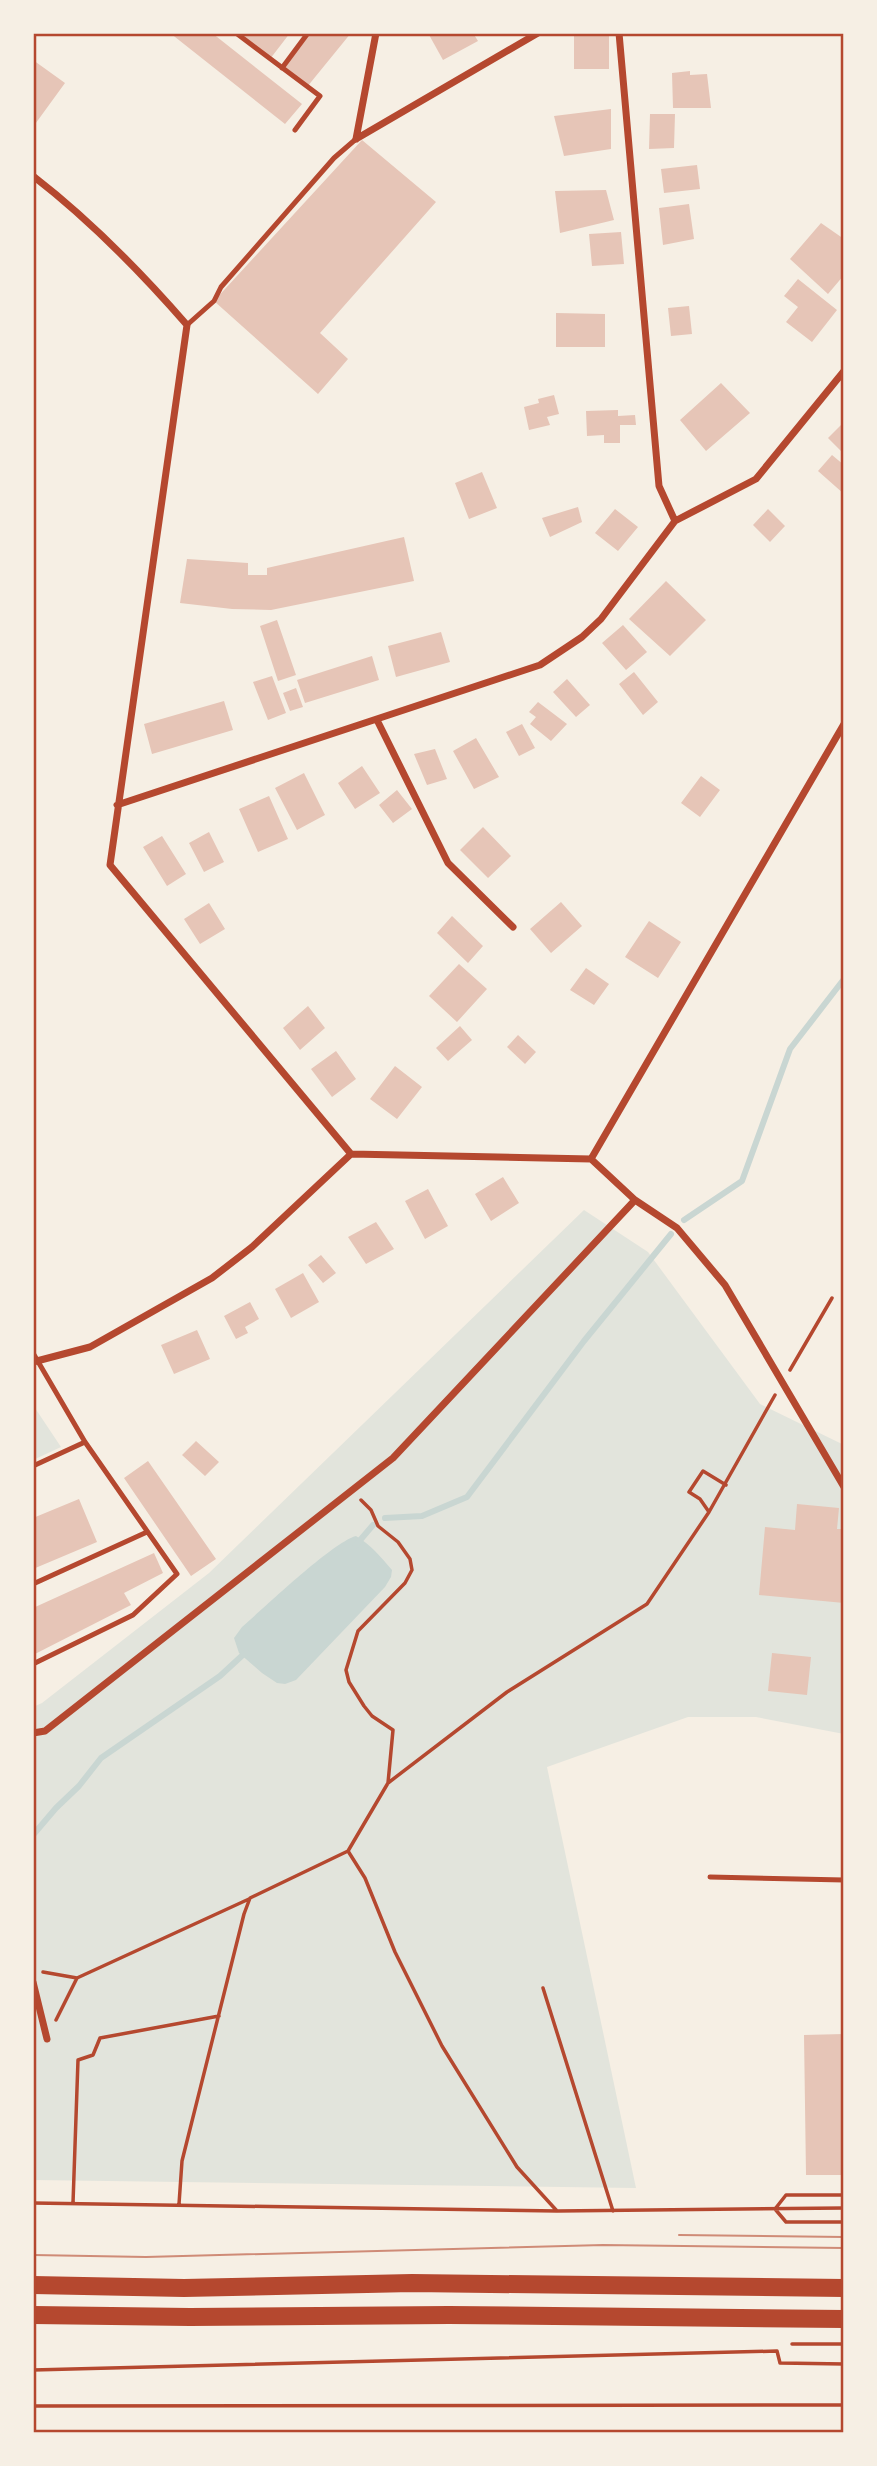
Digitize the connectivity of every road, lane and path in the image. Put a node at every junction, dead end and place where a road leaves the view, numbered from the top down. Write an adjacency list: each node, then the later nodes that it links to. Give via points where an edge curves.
1 (236, 33): 6 (lane)
2 (308, 33): 6 (lane)
3 (376, 33): 8 (street)
4 (538, 33): 8 (street)
5 (619, 33): 12 (street, via 659,486)
6 (282, 68): 7 (lane, via 320,96)
7 (295, 130)
8 (356, 139): 10 (lane, via 334,158 221,287 214,301)
9 (33, 176): 10 (street, via 137,268)
10 (187, 325): 15 (street)
11 (844, 371): 12 (street, via 756,479)
12 (676, 521): 13 (street, via 601,620 540,665)
13 (377, 720): 15 (street); 16 (street, via 447,863)
14 (844, 724): 18 (street)
15 (117, 805): 17 (street, via 110,865)
16 (513, 927)
17 (351, 1154): 18 (street); 21 (street, via 212,1278 90,1347)
18 (591, 1159): 19 (street)
19 (635, 1200): 22 (street, via 677,1228 725,1285); 27 (street, via 393,1458)
20 (832, 1298): 22 (path)
21 (34, 1358): 23 (lane)
22 (783, 1382): 25 (path); 26 (street)
23 (85, 1442): 24 (lane); 29 (lane)
24 (33, 1466)
25 (726, 1485): 28 (path); 28 (path, via 703,1471 689,1492)
26 (844, 1487)
27 (351, 1491): 32 (street, via 45,1731); 33 (path, via 371,1510 378,1526 398,1542 412,1570 358,1631 346,1670 364,1706 393,1730)
28 (709, 1512): 33 (path, via 647,1604 507,1692)
29 (147, 1532): 30 (lane); 31 (lane, via 177,1574 133,1615)
30 (33, 1584)
31 (33, 1664)
32 (33, 1733)
33 (388, 1783): 34 (path)
34 (348, 1851): 37 (path); 50 (path, via 365,1878 395,1952 442,2046 516,2167)
35 (710, 1877): 36 (lane)
36 (844, 1881)
37 (250, 1898): 39 (path); 42 (path)
38 (33, 1971): 39 (path)
39 (77, 1978): 43 (path)
40 (33, 1982): 43 (street)
41 (543, 1987): 51 (path)
42 (219, 2016): 46 (path, via 100,2038 93,2055 78,2060); 47 (path, via 182,2161)
43 (47, 2039)
44 (844, 2195): 48 (path, via 786,2195)
45 (33, 2203): 46 (path)
46 (73, 2203): 47 (path)
47 (179, 2204): 50 (path)
48 (775, 2208): 49 (path); 51 (path); 52 (path, via 786,2222)
49 (844, 2208)
50 (557, 2211): 51 (path)
51 (613, 2211)
52 (844, 2222)
53 (33, 2285): 54 (main road)
54 (844, 2288)
55 (33, 2315): 56 (main road)
56 (844, 2319)
57 (792, 2344): 58 (path)
58 (844, 2344)
59 (844, 2364): 60 (path, via 780,2362 777,2351)
60 (33, 2370)
61 (844, 2405): 62 (path)
62 (33, 2406)

